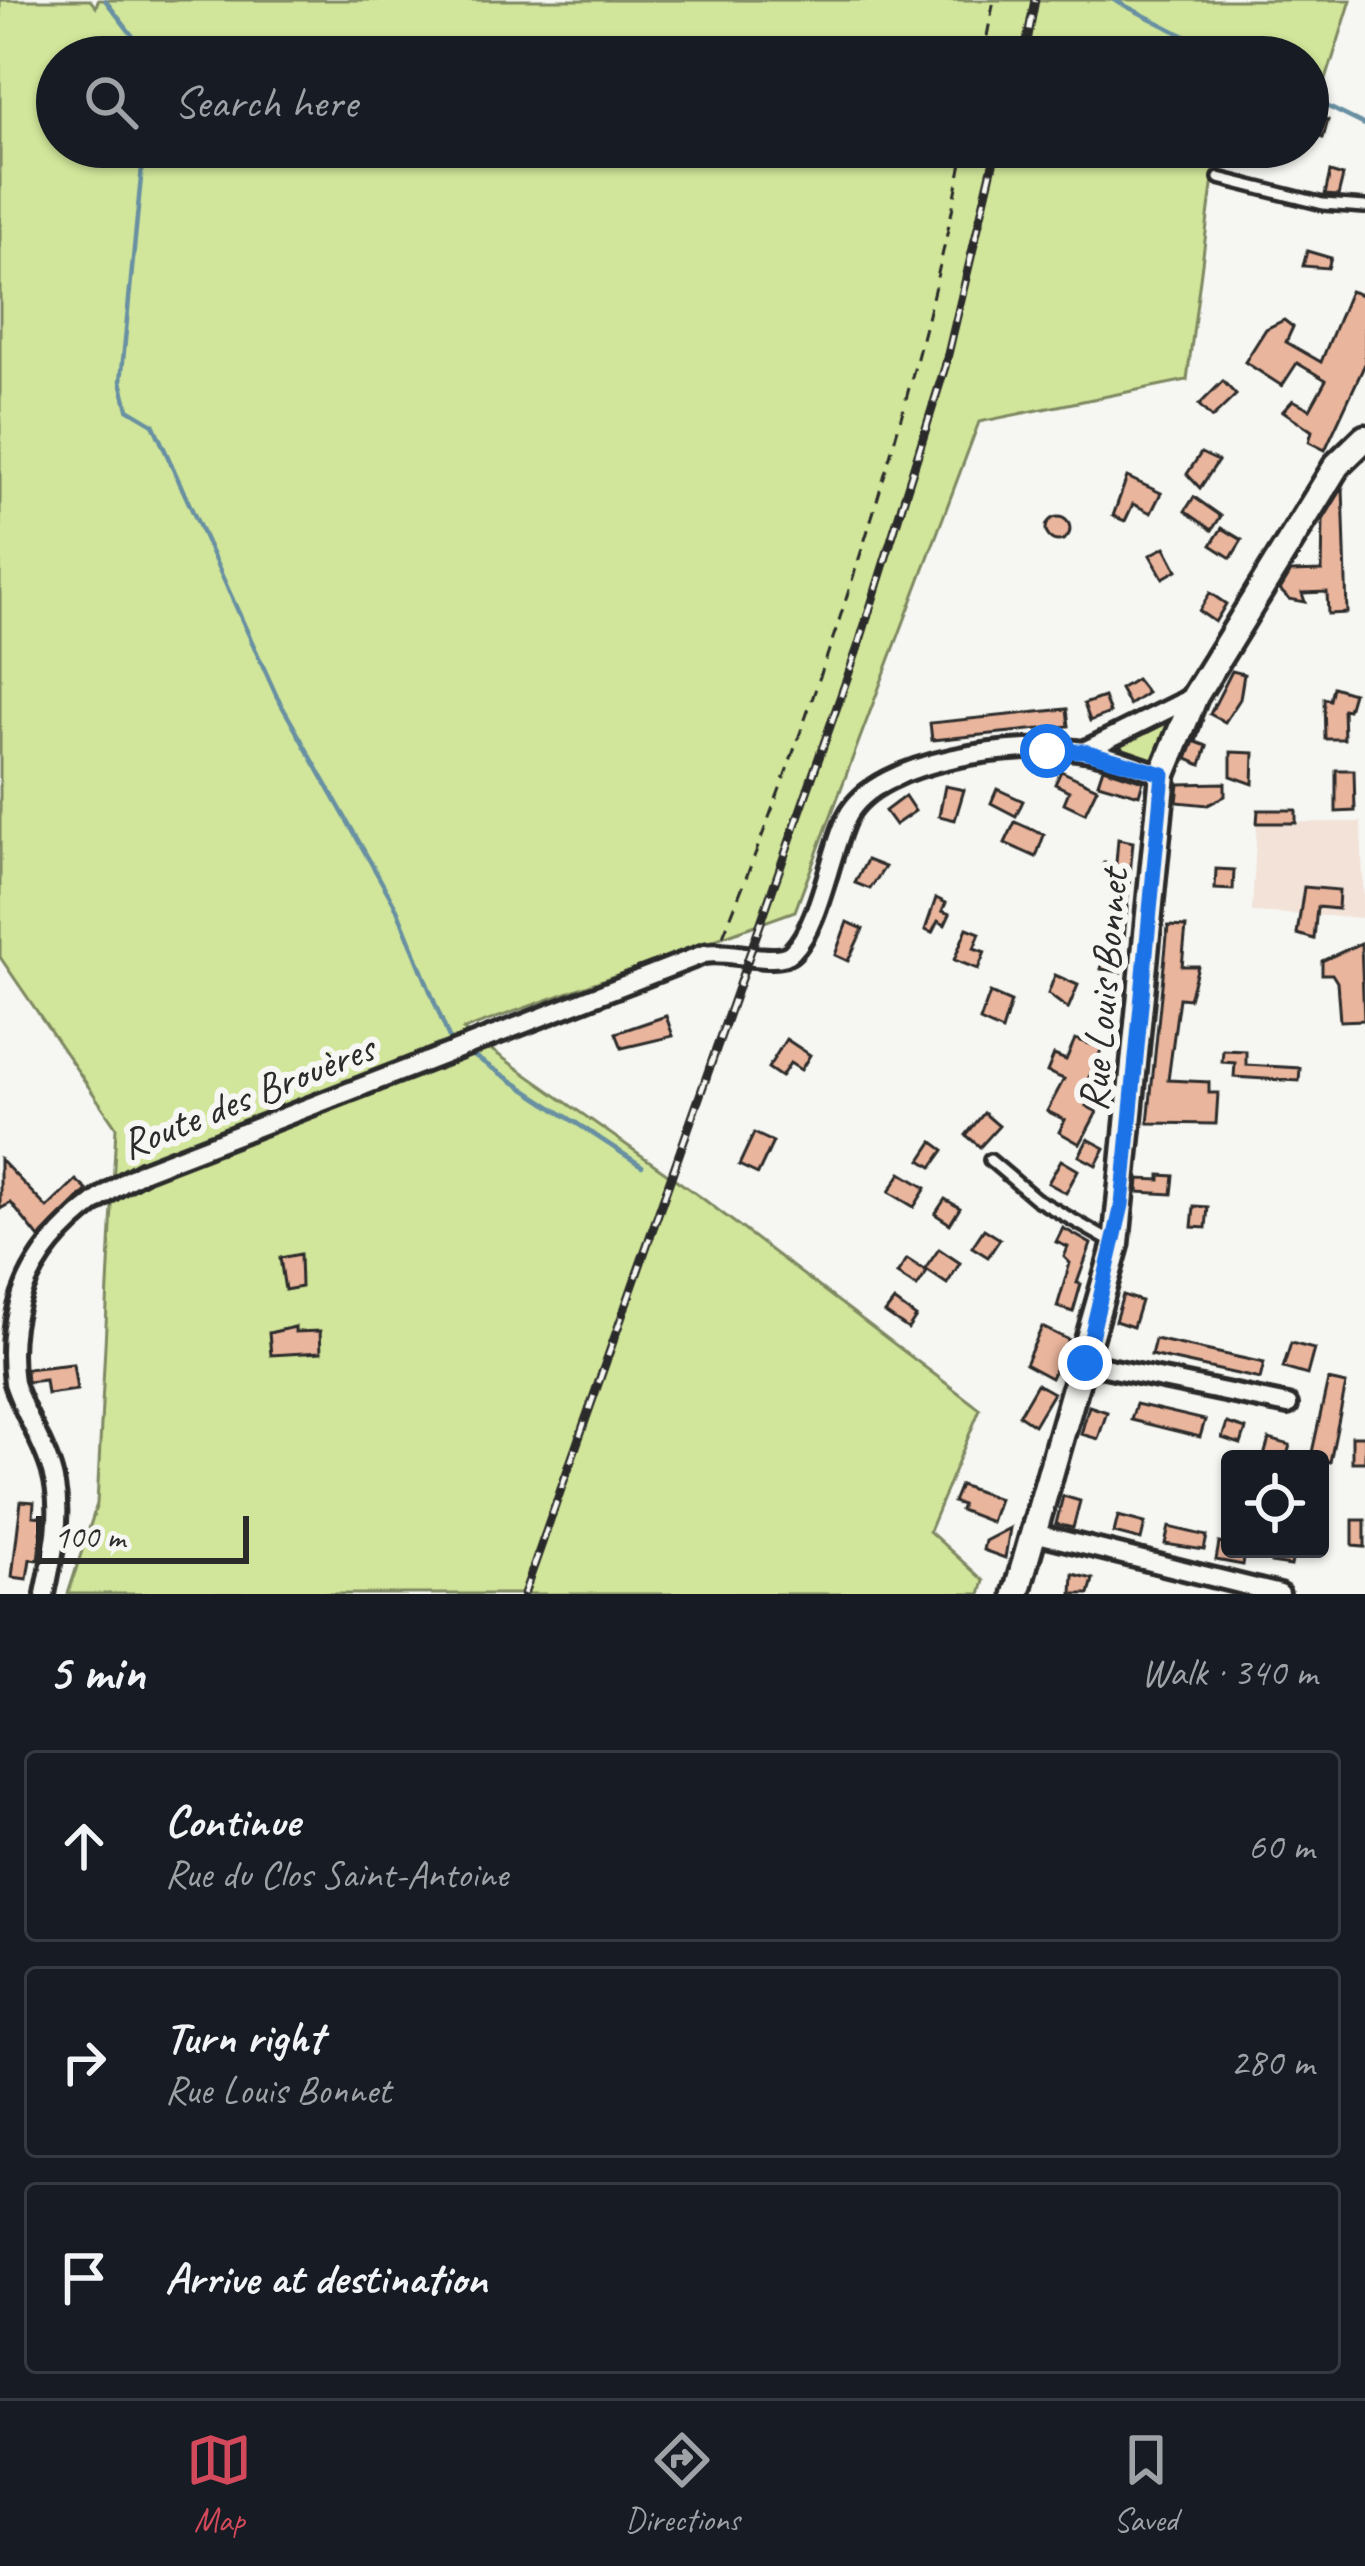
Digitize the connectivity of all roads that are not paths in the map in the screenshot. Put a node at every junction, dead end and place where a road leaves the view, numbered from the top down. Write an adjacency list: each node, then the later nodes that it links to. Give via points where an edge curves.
1 (1220, 178): 2 (lane)
2 (1365, 207)
3 (1365, 439): 4 (street, Rue Louis Bonnet, via 1337,465)
4 (1195, 697): 5 (street); 6 (street, Rue Louis Bonnet)
5 (1084, 751): 6 (street); 13 (street, Route des Brouères, via 933,761 878,782 846,818 794,952 772,959 711,952 104,1193 20,1274 4,1336 20,1401 56,1483 58,1527)
6 (1163, 774): 8 (street, Rue Louis Bonnet)
7 (990, 1160): 8 (lane, via 1036,1199)
8 (1116, 1244): 9 (street, Rue Louis Bonnet)
9 (1085, 1363): 10 (street); 11 (street, Rue Louis Bonnet)
10 (1288, 1405)
11 (1034, 1533): 12 (street); 14 (street, Rue Louis Bonnet)
12 (1268, 1593)
13 (45, 1594)
14 (1016, 1594)

